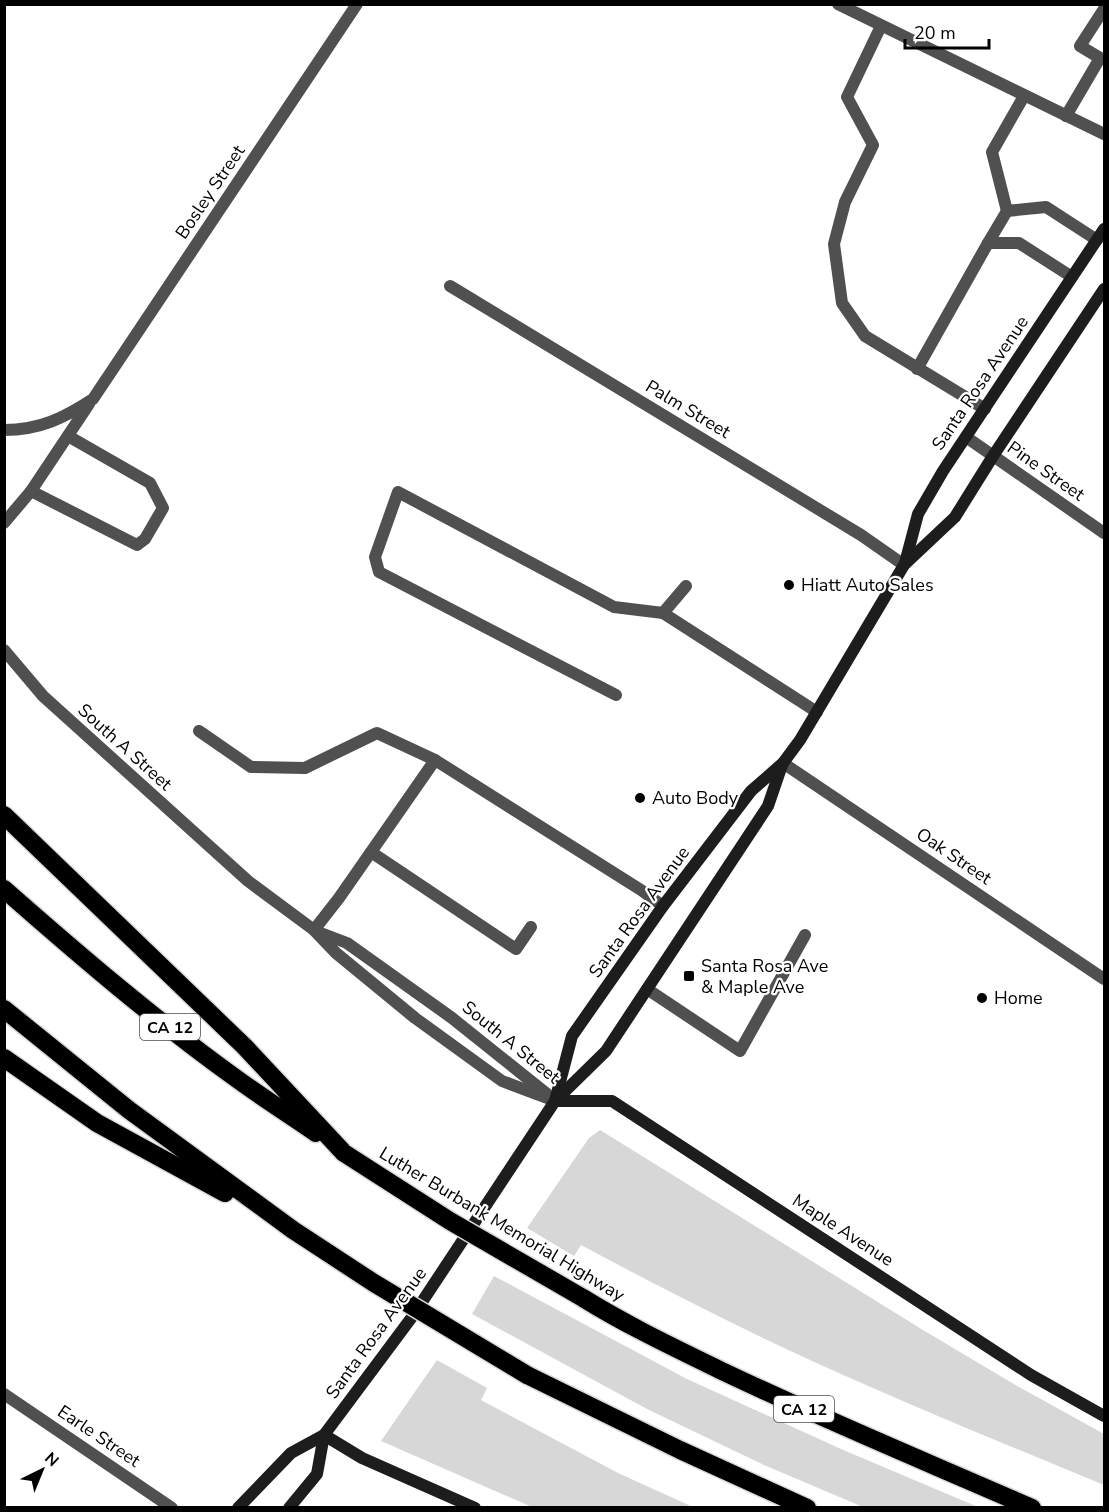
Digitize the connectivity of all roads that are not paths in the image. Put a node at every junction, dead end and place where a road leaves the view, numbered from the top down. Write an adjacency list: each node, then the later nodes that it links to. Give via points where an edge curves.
1 (357, 4): 15 (street, Bosley Street)
2 (838, 4): 4 (street)
3 (1104, 9): 6 (street, via 1080,46 1100,58)
4 (881, 26): 5 (street); 14 (street, via 847,97 873,145 845,202 834,244 842,303 865,336)
5 (1024, 96): 6 (street); 8 (street, via 992,152)
6 (1066, 116): 7 (street)
7 (1104, 134)
8 (1007, 210): 9 (street, via 1046,207); 10 (street)
9 (1101, 235): 11 (main road, Santa Rosa Avenue)
10 (988, 243): 11 (street, via 1019,243); 14 (street)
11 (1072, 277): 16 (main road, Santa Rosa Avenue)
12 (450, 286): 24 (street, Palm Street)
13 (1104, 289): 20 (main road, Santa Rosa Avenue)
14 (917, 369): 16 (street)
15 (93, 399): 17 (street, Bosley Street, via 64,417 38,426); 18 (street, Bosley Street)
16 (985, 409): 19 (main road, Santa Rosa Avenue)
17 (4, 430)
18 (68, 436): 21 (street, Bosley Street); 21 (street, via 150,483 163,508 145,539 137,545)
19 (966, 436): 20 (street, Pine Street); 24 (main road, Santa Rosa Avenue, via 918,514)
20 (993, 456): 23 (street, Pine Street); 24 (main road, Santa Rosa Avenue, via 955,517)
21 (31, 491): 22 (street, Bosley Street)
22 (4, 523)
23 (1104, 533)
24 (904, 565): 29 (main road, Santa Rosa Avenue)
25 (686, 586): 26 (street)
26 (663, 613): 28 (street, via 614,607 398,492 375,557 379,572); 29 (street)
27 (4, 650): 38 (street, South A Street, via 43,696 125,771 248,881)
28 (616, 695)
29 (817, 712): 32 (main road, Santa Rosa Avenue)
30 (199, 731): 31 (street, via 251,768 305,768 377,733)
31 (435, 760): 34 (street); 36 (street)
32 (783, 763): 36 (main road, Santa Rosa Avenue, via 751,791); 40 (street, Oak Street); 41 (main road, Santa Rosa Avenue, via 768,806)
33 (4, 815): 45 (highway, via 245,1047)
34 (371, 852): 37 (street, via 516,949); 38 (street)
35 (4, 889): 45 (highway, Luther Burbank Memorial Highway / CA 12, via 193,1046)
36 (663, 906): 44 (main road, Santa Rosa Avenue, via 572,1036)
37 (531, 927)
38 (314, 930): 44 (street, South A Street, via 347,942 514,1065); 44 (street, South A Street, via 415,1018 502,1082)
39 (805, 936): 41 (street, via 740,1051)
40 (1104, 979)
41 (647, 989): 44 (main road, Santa Rosa Avenue, via 606,1051)
42 (4, 1009): 46 (highway, via 129,1110)
43 (4, 1058): 46 (highway, via 97,1123)
44 (555, 1101): 48 (main road, Maple Avenue, via 612,1101 1031,1376); 49 (main road, Santa Rosa Avenue, via 412,1317)
45 (344, 1153): 55 (highway, Luther Burbank Memorial Highway / CA 12, bridge, via 450,1221 643,1332 772,1394)
46 (293, 1230): 54 (highway, bridge, via 527,1375)
47 (4, 1394): 51 (street, Earle Street)
48 (1104, 1416)
49 (324, 1435): 50 (main road, via 362,1458); 52 (main road, Santa Rosa Avenue, via 291,1453); 53 (main road, Santa Rosa Avenue, via 317,1474)
50 (475, 1507)
51 (172, 1508)
52 (238, 1508)
53 (289, 1508)
54 (807, 1508)
55 (1032, 1508)

